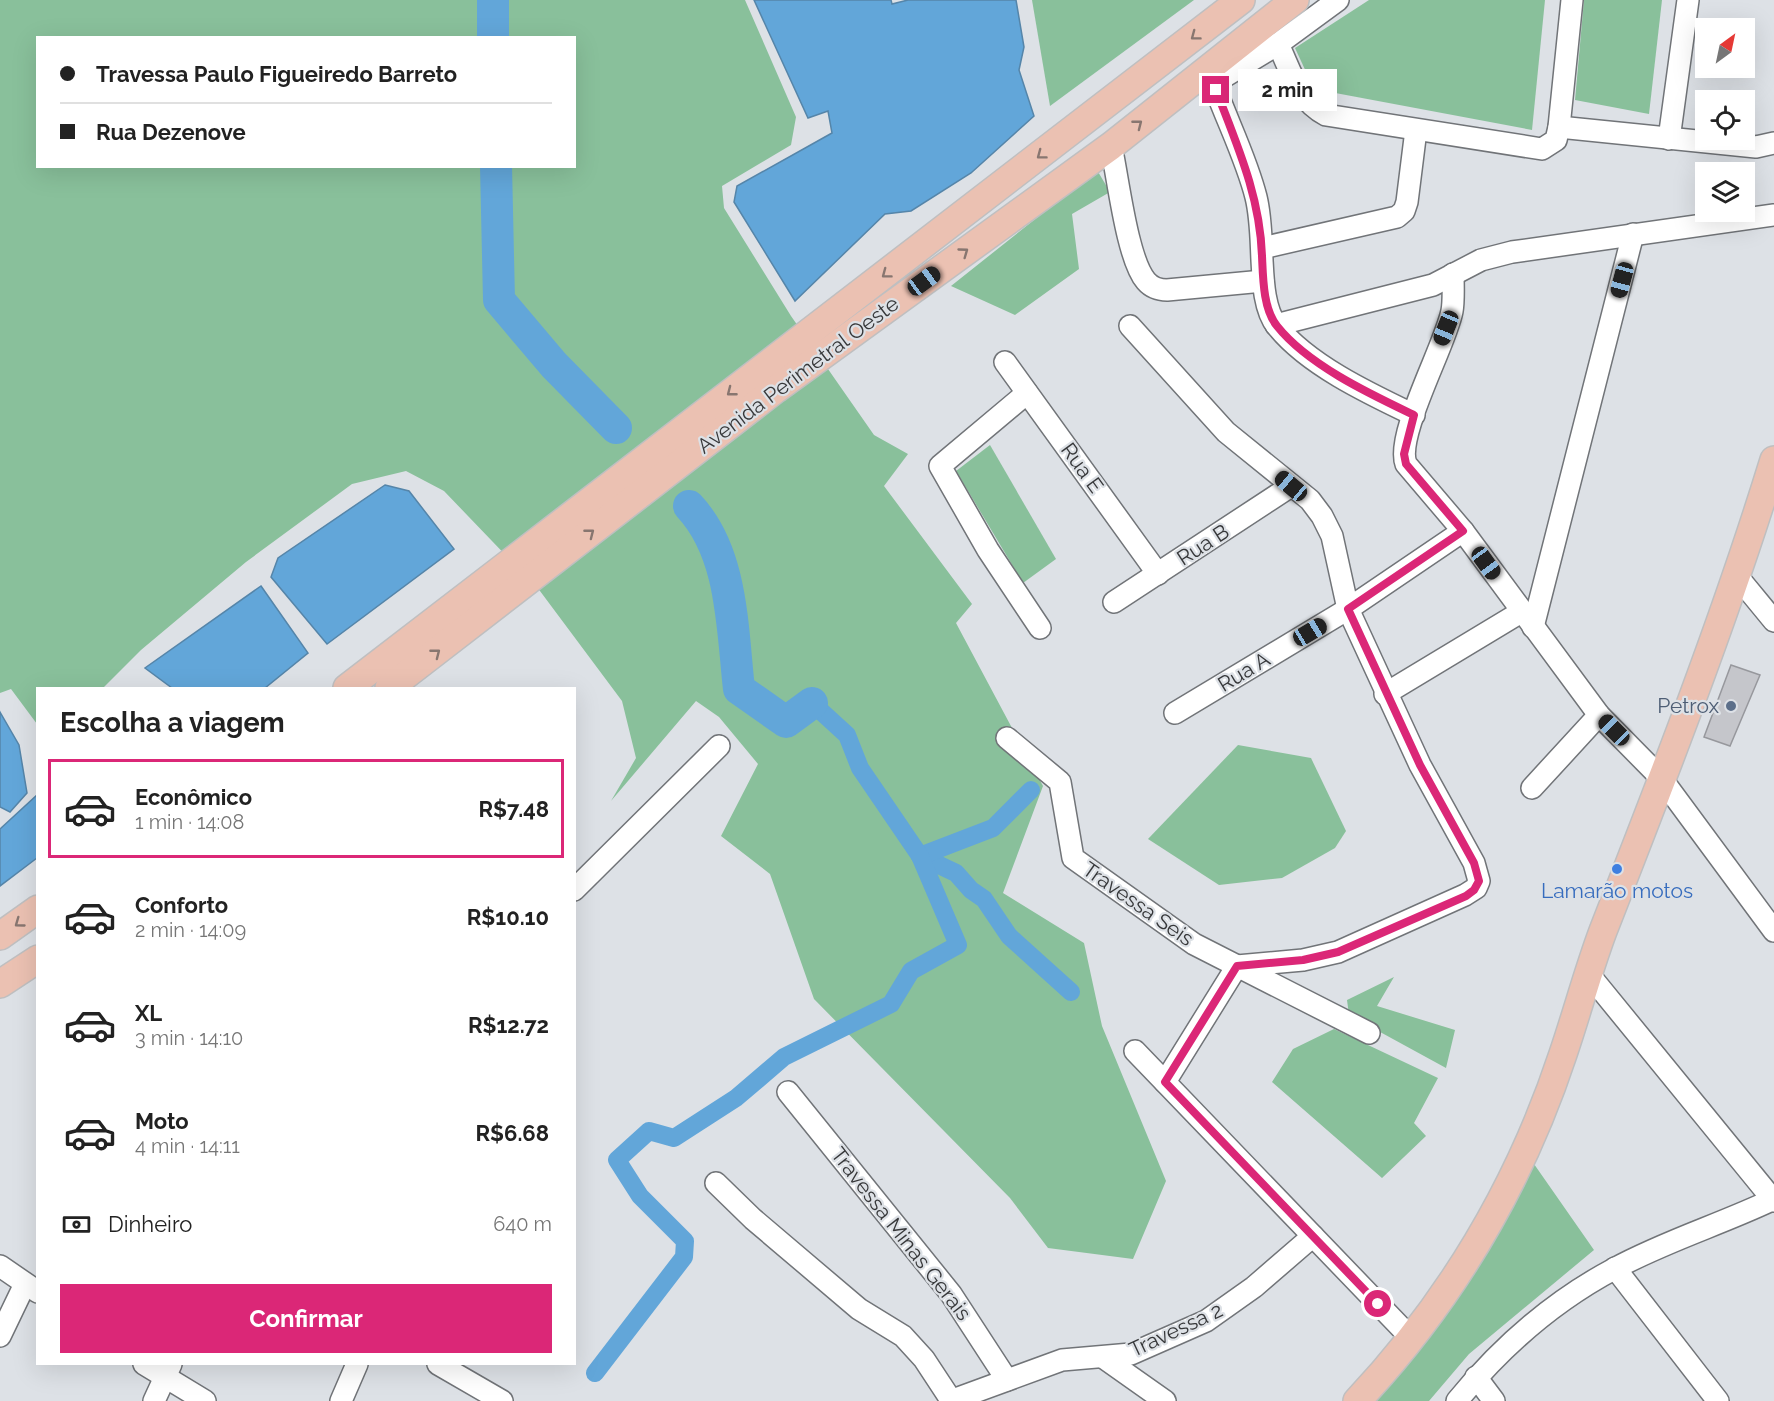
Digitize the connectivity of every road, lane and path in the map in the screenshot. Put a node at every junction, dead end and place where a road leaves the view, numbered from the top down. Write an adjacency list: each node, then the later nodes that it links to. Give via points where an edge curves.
1 (1241, 0): 32 (main road, Avenida Perimetral Oeste, one-way to 32)
2 (1295, 0): 11 (main road, Avenida Perimetral Oeste, one-way to 2)
3 (1338, 0): 6 (street)
4 (1572, 0): 7 (street)
5 (1688, 0): 9 (street)
6 (1278, 44): 8 (street, via 1302,97 1312,108 1326,115); 14 (street, via 1222,78 1216,90 1255,194)
7 (1559, 127): 8 (street, via 1556,140 1542,148); 9 (street)
8 (1416, 129): 14 (street, via 1407,202 1397,217)
9 (1669, 139): 10 (street, via 1756,147)
10 (1774, 143)
11 (1111, 146): 16 (street, via 1128,235 1146,281 1167,290); 33 (main road, Avenida Perimetral Oeste, one-way to 11, via 776,389)
12 (1774, 215): 13 (street)
13 (1634, 234): 15 (street, via 1512,252 1481,260); 29 (street)
14 (1262, 248): 16 (street)
15 (1453, 274): 17 (street, via 1433,285); 21 (street, via 1452,312)
16 (1263, 281): 17 (street)
17 (1276, 325): 21 (street, via 1323,365)
18 (1130, 326): 23 (street, via 1226,432)
19 (1005, 362): 20 (street, Rua E)
20 (1027, 393): 25 (street, Rua E); 31 (street, via 940,466 988,550)
21 (1414, 415): 24 (street, via 1404,459)
22 (1774, 460): 26 (main road)
23 (1291, 486): 25 (street, Rua B); 28 (street, via 1317,507 1328,527)
24 (1463, 531): 28 (street, Rua A); 29 (street)
25 (1158, 574): 27 (street, Rua B)
26 (1737, 576): 30 (street); 39 (main road)
27 (1114, 602)
28 (1348, 609): 34 (street); 35 (street, Rua A)
29 (1527, 619): 34 (street); 36 (street)
30 (1774, 621)
31 (1040, 628)
32 (348, 687)
33 (390, 687)
34 (1385, 694): 46 (street, via 1474,863 1479,881 1466,896 1338,952 1303,960)
35 (1174, 713)
36 (1599, 715): 39 (street); 40 (street)
37 (1007, 738): 46 (street, Travessa Seis, via 1060,782 1073,858 1167,927)
38 (719, 746): 41 (street)
39 (1661, 778): 43 (street); 47 (main road)
40 (1532, 788)
41 (576, 888)
42 (36, 910): 44 (main road, one-way to 44)
43 (1774, 931)
44 (0, 936)
45 (36, 960): 48 (main road)
46 (1237, 966): 49 (street, Travessa Seis); 51 (street)
47 (1587, 972): 54 (street); 60 (main road, via 1563,1055 1509,1187 1459,1274)
48 (0, 984)
49 (1369, 1034)
50 (1135, 1051): 51 (street)
51 (1165, 1082): 55 (street)
52 (788, 1092): 68 (street, Travessa Minas Gerais, via 951,1294)
53 (716, 1183): 73 (street, via 859,1309 903,1336 924,1359)
54 (1774, 1200): 57 (street)
55 (1313, 1236): 60 (street); 61 (street, Travessa 2, via 1254,1287 1206,1321 1131,1354)
56 (0, 1266): 58 (street)
57 (1615, 1268): 67 (street, via 1535,1320); 78 (street)
58 (31, 1288): 59 (street)
59 (0, 1336)
60 (1411, 1338): 75 (main road)
61 (1104, 1358): 68 (street, Travessa 2, via 1073,1358); 74 (street)
62 (148, 1365): 65 (street)
63 (357, 1365): 71 (street)
64 (442, 1365): 66 (street)
65 (168, 1370): 69 (street); 70 (street)
66 (467, 1371): 72 (street)
67 (1476, 1377): 76 (street); 77 (street)
68 (1007, 1380): 73 (street, Travessa 2)
69 (154, 1401)
70 (205, 1401)
71 (341, 1401)
72 (502, 1401)
73 (950, 1401)
74 (1165, 1401)
75 (1357, 1401)
76 (1457, 1401)
77 (1494, 1401)
78 (1718, 1401)

